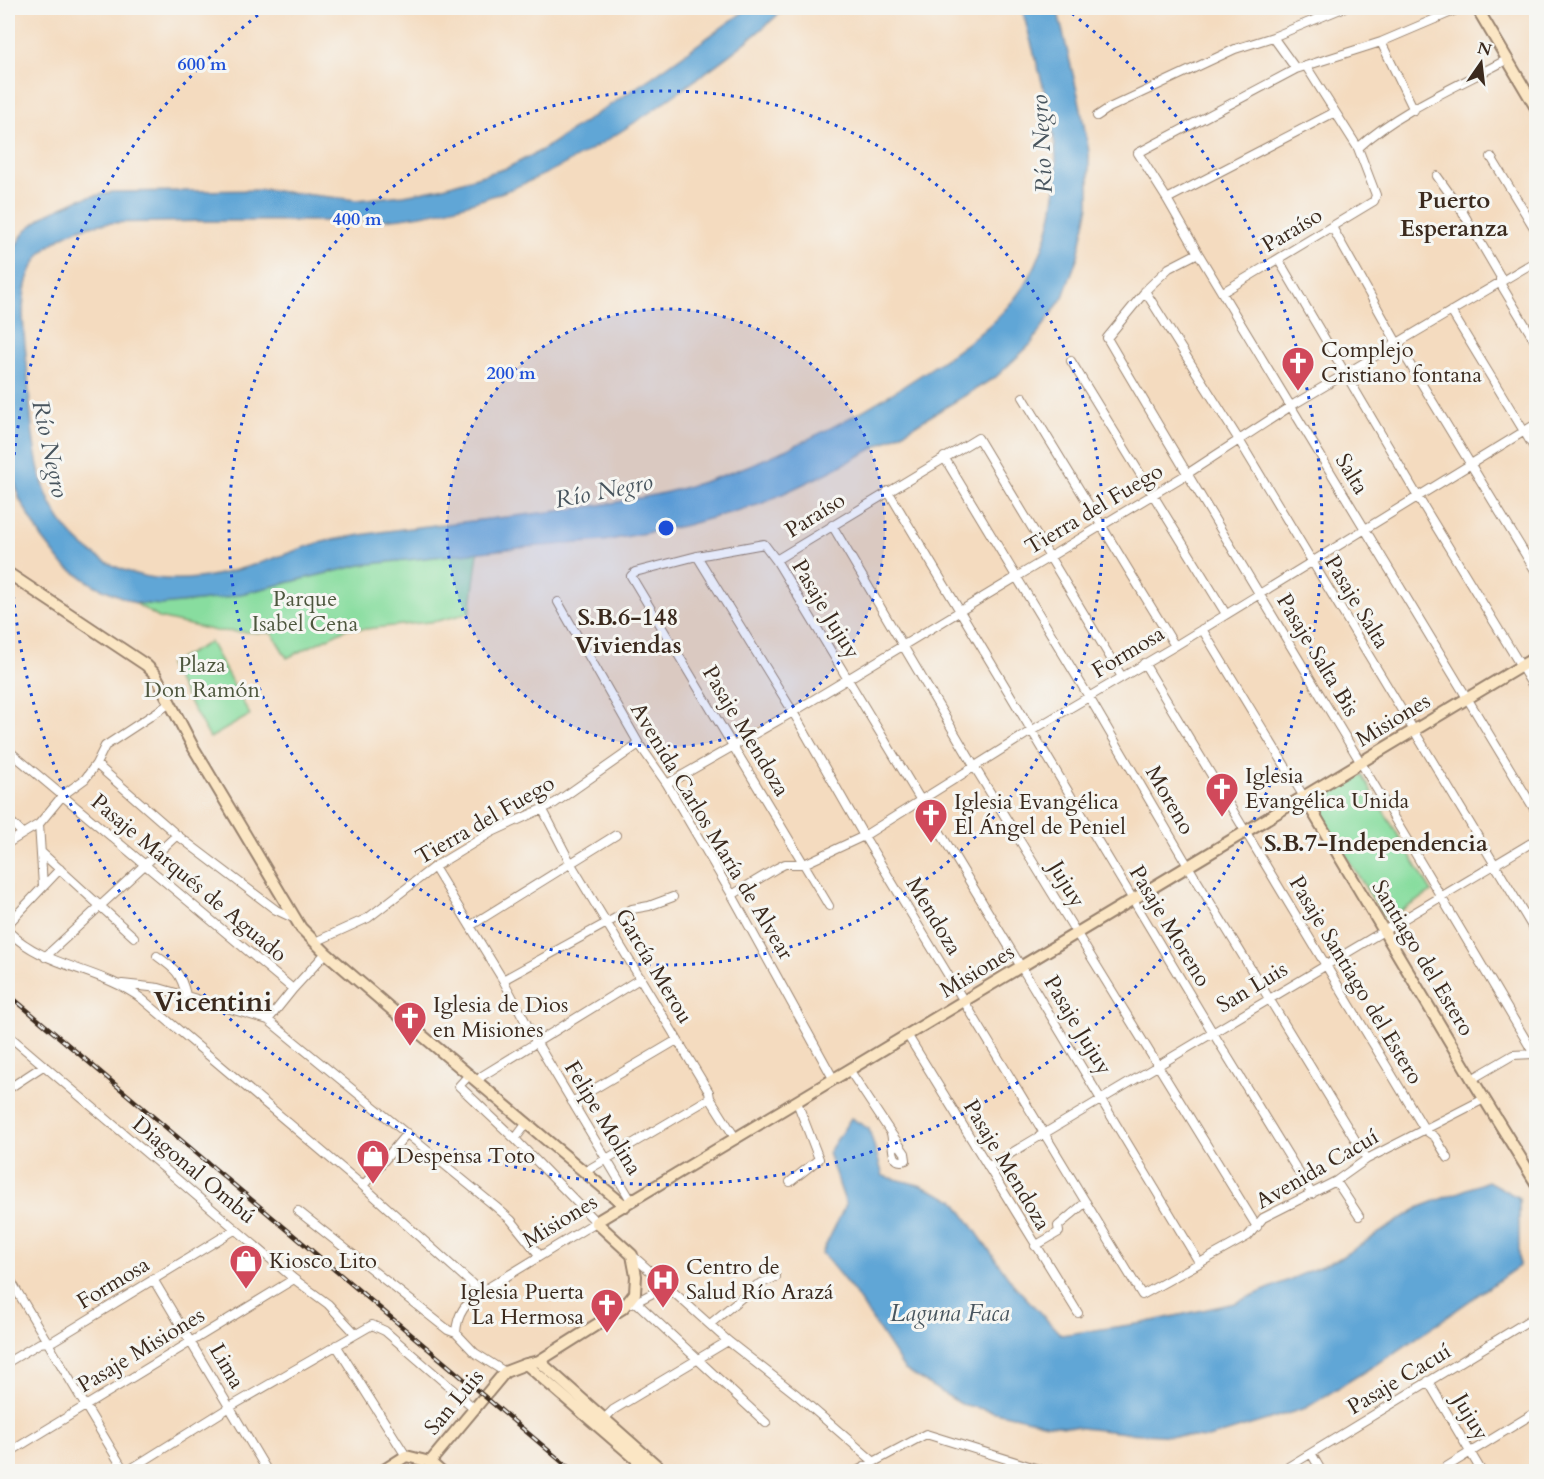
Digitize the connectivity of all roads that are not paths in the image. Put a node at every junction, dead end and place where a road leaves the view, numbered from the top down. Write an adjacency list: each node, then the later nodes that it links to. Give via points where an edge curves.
1 (1343, 8): 4 (street)
2 (1461, 8): 5 (street)
3 (1477, 8): 6 (street)
4 (1273, 38): 8 (street); 12 (street, via 1235,49)
5 (1381, 42): 7 (street); 10 (street)
6 (1509, 59): 9 (street); 10 (street)
7 (1306, 66): 8 (street); 11 (street)
8 (1296, 69): 16 (street, Salta, via 1137,153)
9 (1536, 108)
10 (1414, 110): 13 (street, via 1373,134)
11 (1335, 112): 13 (street); 16 (street)
12 (1097, 116)
13 (1358, 148): 17 (street, Paraíso, via 1376,195 1374,201)
14 (1491, 157): 18 (street)
15 (1437, 176): 22 (street, via 1462,211 1500,276)
16 (1167, 199): 19 (street, Salta)
17 (1332, 227): 20 (street, Paraíso); 26 (street)
18 (1536, 231)
19 (1198, 253): 23 (street, via 1169,268); 24 (street, Salta)
20 (1278, 259): 24 (street, Paraíso); 29 (street)
21 (1536, 261): 22 (street, Tierra del Fuego)
22 (1500, 283): 25 (street, Tierra del Fuego); 27 (street)
23 (1145, 291): 34 (street, Pasaje Salta); 38 (street, Pasaje Salta Bis, via 1107,338)
24 (1223, 292): 31 (street, Salta)
25 (1451, 311): 26 (street, Tierra del Fuego); 33 (street)
26 (1396, 343): 29 (street, Tierra del Fuego); 37 (street)
27 (1536, 343)
28 (1071, 361): 40 (street)
29 (1346, 374): 31 (street, Tierra del Fuego); 41 (street)
30 (1023, 397): 43 (street)
31 (1291, 406): 34 (street, Tierra del Fuego); 44 (street, Salta)
32 (1536, 424): 33 (street, Formosa)
33 (1525, 432): 35 (street); 37 (street, Formosa)
34 (1239, 440): 38 (street, Tierra del Fuego); 48 (street, Pasaje Salta)
35 (1536, 451)
36 (944, 457): 39 (street, Paraíso); 46 (street, Paraíso, via 978,438); 52 (street, Moreno)
37 (1471, 464): 41 (street, Formosa); 49 (street)
38 (1187, 474): 40 (street, Tierra del Fuego); 53 (street, Pasaje Salta Bis)
39 (888, 491): 42 (street, Paraíso); 55 (street, Pasaje Moreno)
40 (1153, 494): 43 (street, Tierra del Fuego); 56 (street)
41 (1418, 497): 44 (street, Formosa); 62 (street)
42 (832, 525): 47 (street, Paraíso); 58 (street, Jujuy)
43 (1101, 525): 46 (street, Tierra del Fuego); 59 (street)
44 (1365, 529): 48 (street, Formosa); 67 (street, Salta)
45 (697, 556): 47 (street, Paraíso, via 764,544); 51 (street, Paraíso, via 645,568); 69 (street, Mendoza)
46 (1049, 556): 52 (street, Tierra del Fuego); 63 (street)
47 (776, 560): 64 (street, Pasaje Jujuy)
48 (1312, 561): 53 (street, Formosa); 70 (street, Pasaje Salta)
49 (1536, 572)
50 (8, 573): 68 (street, via 146,665 155,674)
51 (631, 576): 73 (street, Pasaje Mendoza)
52 (1015, 576): 55 (street, Tierra del Fuego); 66 (street, Moreno)
53 (1260, 593): 56 (street, Formosa); 75 (street, Pasaje Salta Bis)
54 (558, 602): 72 (street, Avenida Carlos María de Alvear)
55 (959, 610): 58 (street, Tierra del Fuego); 71 (street, Pasaje Moreno)
56 (1226, 614): 57 (street, Formosa)
57 (1202, 629): 59 (street, Formosa); 80 (street, Santiago del Estero)
58 (902, 645): 64 (street, Tierra del Fuego); 77 (street, Jujuy)
59 (1175, 646): 61 (street, Formosa)
60 (1536, 657): 62 (street, Misiones)
61 (1144, 663): 63 (street, Formosa); 86 (street, Pasaje Santiago del Estero)
62 (1522, 666): 65 (street); 67 (street, Misiones)
63 (1122, 677): 66 (street, Formosa)
64 (847, 678): 69 (street, Tierra del Fuego); 81 (street, Pasaje Jujuy)
65 (1536, 691)
66 (1089, 697): 71 (street, Formosa); 99 (street, Moreno)
67 (1468, 698): 70 (street, Misiones); 83 (street, Salta)
68 (169, 704): 76 (street, via 105,746); 108 (street)
69 (793, 712): 73 (street, Tierra del Fuego); 90 (street, Mendoza)
70 (1414, 730): 75 (street, Misiones); 97 (street, Pasaje Salta)
71 (1031, 731): 77 (street, Formosa); 105 (street, Pasaje Moreno)
72 (639, 744): 78 (street, Avenida Carlos María de Alvear); 82 (street, Tierra del Fuego)
73 (733, 745): 78 (street, Tierra del Fuego); 95 (street, Pasaje Mendoza)
74 (8, 750): 79 (street, Pasaje Marqués de Aguado)
75 (1361, 763): 80 (street, Misiones); 103 (street, Pasaje Salta Bis)
76 (96, 764): 79 (street, via 85,779); 88 (street)
77 (974, 766): 81 (street, Formosa); 115 (street, Jujuy)
78 (667, 784): 102 (street, Avenida Carlos María de Alvear)
79 (63, 795): 85 (street); 96 (street, Pasaje Marqués de Aguado)
80 (1304, 797): 86 (street, Misiones); 113 (street, Santiago del Estero)
81 (921, 800): 90 (street, Formosa); 122 (street, Pasaje Jujuy)
82 (543, 810): 94 (street, García Merou); 98 (street, Tierra del Fuego, via 492,832)
83 (1536, 812)
84 (8, 819): 87 (street)
85 (39, 824): 87 (street); 93 (street)
86 (1245, 832): 99 (street, Misiones); 121 (street, Pasaje Santiago del Estero)
87 (23, 834): 92 (street)
88 (177, 835): 96 (street); 108 (street)
89 (616, 835): 94 (street)
90 (864, 836): 95 (street, Formosa); 129 (street, Mendoza)
91 (1536, 840): 97 (street, San Luis)
92 (8, 843)
93 (42, 854): 100 (street); 101 (street)
94 (571, 864): 109 (street, García Merou); 111 (street)
95 (804, 864): 102 (street, Formosa, via 785,864); 106 (street, Pasaje Mendoza)
96 (145, 865): 107 (street); 126 (street, Pasaje Marqués de Aguado)
97 (1496, 866): 103 (street, San Luis); 114 (street, Pasaje Salta)
98 (434, 867): 111 (street, Felipe Molina); 117 (street, Tierra del Fuego, via 368,918)
99 (1188, 867): 105 (street, Misiones); 128 (street, Moreno)
100 (60, 869): 101 (street); 107 (street)
101 (43, 886): 110 (street)
102 (732, 895): 141 (street, Avenida Carlos María de Alvear)
103 (1442, 896): 113 (street, San Luis); 140 (street, Pasaje Salta Bis, via 1534,1054 1514,1055)
104 (673, 897): 109 (street, via 632,909)
105 (1133, 899): 115 (street, Misiones); 131 (street, Pasaje Moreno)
106 (829, 906)
107 (100, 908): 116 (street); 120 (street)
108 (293, 918): 117 (street)
109 (608, 923): 123 (street, García Merou); 124 (street)
110 (8, 924)
111 (470, 926): 124 (street, Felipe Molina)
112 (8, 930): 120 (street, via 20,944)
113 (1383, 930): 121 (street, San Luis); 140 (street, Santiago del Estero)
114 (1536, 933)
115 (1076, 934): 122 (street, Misiones); 137 (street, Jujuy)
116 (134, 937)
117 (315, 942): 118 (street)
118 (326, 953): 126 (street); 139 (street)
119 (157, 956): 127 (street, via 176,970)
120 (45, 957): 125 (street)
121 (1326, 966): 128 (street, San Luis); 151 (street, Pasaje Santiago del Estero)
122 (1022, 967): 129 (street, Misiones); 146 (street, Pasaje Jujuy)
123 (641, 978): 134 (street, García Merou); 135 (street)
124 (503, 980): 135 (street, Felipe Molina)
125 (120, 984): 127 (street); 165 (street)
126 (293, 989): 130 (street)
127 (186, 995): 130 (street)
128 (1270, 1000): 131 (street, San Luis); 158 (street, Moreno)
129 (965, 1002): 133 (street, Misiones); 154 (street, Mendoza)
130 (268, 1020): 153 (street)
131 (1213, 1033): 137 (street, San Luis); 166 (street, Pasaje Moreno)
132 (8, 1035): 136 (street, Diagonal Ombú)
133 (908, 1036): 138 (street, Misiones); 160 (street, Pasaje Mendoza)
134 (677, 1040): 144 (street, García Merou); 147 (street)
135 (537, 1043): 139 (street); 147 (street, Felipe Molina)
136 (43, 1066): 142 (street); 173 (street, Diagonal Ombú)
137 (1158, 1066): 146 (street, San Luis); 172 (street, Jujuy)
138 (850, 1071): 141 (street, Misiones); 152 (street)
139 (474, 1078): 143 (street); 149 (street, via 459,1086)
140 (1472, 1079): 145 (street, Santiago del Estero)
141 (834, 1080): 148 (street, Misiones)
142 (8, 1089)
143 (498, 1098): 149 (street); 150 (street)
144 (710, 1098): 156 (street, García Merou); 159 (street)
145 (1484, 1099): 151 (street, Avenida Cacuí); 164 (street, Santiago del Estero)
146 (1102, 1100): 154 (street, San Luis); 177 (street, Pasaje Jujuy)
147 (572, 1102): 159 (street, Felipe Molina)
148 (797, 1102): 156 (street, Misiones); 163 (street, via 819,1159)
149 (486, 1111): 155 (street)
150 (527, 1123): 155 (street); 161 (street)
151 (1425, 1130): 157 (street, Pasaje Santiago del Estero, via 1435,1137); 158 (street, Avenida Cacuí)
152 (891, 1132)
153 (407, 1133): 165 (street); 176 (street, via 511,1220)
154 (1044, 1134): 160 (street, San Luis); 167 (street, Mendoza)
155 (515, 1139): 171 (street)
156 (736, 1139): 168 (street, Misiones)
157 (1448, 1158)
158 (1367, 1159): 162 (street, Avenida Cacuí)
159 (606, 1160): 161 (street); 168 (street, Felipe Molina)
160 (988, 1167): 174 (street, Pasaje Mendoza)
161 (586, 1171): 168 (street)
162 (1336, 1181): 166 (street, Avenida Cacuí); 170 (street)
163 (790, 1182)
164 (1536, 1183)
165 (363, 1186): 183 (street)
166 (1312, 1194): 172 (street, Avenida Cacuí, via 1263,1218)
167 (1086, 1202): 174 (street, via 1058,1226 1059,1232); 184 (street, Mendoza)
168 (628, 1204): 171 (street, Misiones)
169 (298, 1211): 191 (street)
170 (1359, 1216)
171 (596, 1222): 175 (street); 176 (street, Misiones)
172 (1257, 1227): 177 (street, Avenida Cacuí, via 1248,1236)
173 (236, 1229): 180 (street, Formosa); 181 (street, Diagonal Ombú)
174 (1035, 1246): 187 (street, Pasaje Mendoza)
175 (632, 1255): 182 (street); 186 (street, via 635,1293)
176 (540, 1256): 183 (street, Misiones)
177 (1199, 1262): 184 (street, Avenida Cacuí)
178 (8, 1276): 192 (street)
179 (776, 1277): 189 (street, via 757,1285)
180 (153, 1279): 192 (street, Formosa, via 53,1341); 193 (street, Lima)
181 (294, 1279): 190 (street, Diagonal Ombú, via 328,1304); 193 (street, Pasaje Misiones)
182 (668, 1286): 185 (street, San Luis); 189 (street)
183 (481, 1292): 191 (street, Misiones, via 467,1303 456,1320)
184 (1142, 1295)
185 (636, 1302): 186 (street, San Luis); 196 (street)
186 (623, 1308): 197 (street, San Luis)
187 (1078, 1313)
188 (1536, 1317): 201 (street, Pasaje Cacuí)
189 (710, 1324): 194 (street)
190 (355, 1333): 195 (street); 204 (street, via 372,1325 385,1331)
191 (456, 1333): 200 (street, via 475,1353)
192 (47, 1341): 198 (street, Formosa); 202 (street)
193 (191, 1341): 202 (street, Pasaje Misiones); 203 (street, Lima)
194 (728, 1341): 196 (street); 212 (street)
195 (336, 1345): 203 (street); 211 (street)
196 (698, 1360): 206 (street); 207 (street)
197 (539, 1361): 199 (street, San Luis); 206 (street)
198 (8, 1362)
199 (526, 1364): 200 (street, San Luis); 219 (street)
200 (505, 1372): 204 (street, San Luis)
201 (1428, 1381): 208 (street, Jujuy); 210 (street, Pasaje Cacuí)
202 (86, 1405): 209 (street, Pasaje Misiones); 215 (street)
203 (230, 1407): 215 (street); 216 (street, Lima)
204 (474, 1408): 213 (street, San Luis)
205 (1536, 1412): 208 (street)
206 (604, 1419): 220 (street)
207 (766, 1423)
208 (1470, 1452): 224 (street); 225 (street, Jujuy)
209 (8, 1453)
210 (1311, 1453): 222 (street, Pasaje Cacuí); 223 (street)
211 (406, 1456): 213 (street); 217 (street, San Luis)
212 (873, 1461): 214 (street); 221 (street, via 926,1434)
213 (429, 1462): 218 (street)
214 (860, 1470)
215 (125, 1472)
216 (268, 1472)
217 (381, 1472)
218 (441, 1472)
219 (651, 1472)
220 (664, 1472)
221 (1048, 1472)
222 (1280, 1472)
223 (1322, 1472)
224 (1438, 1472)
225 (1482, 1472)

